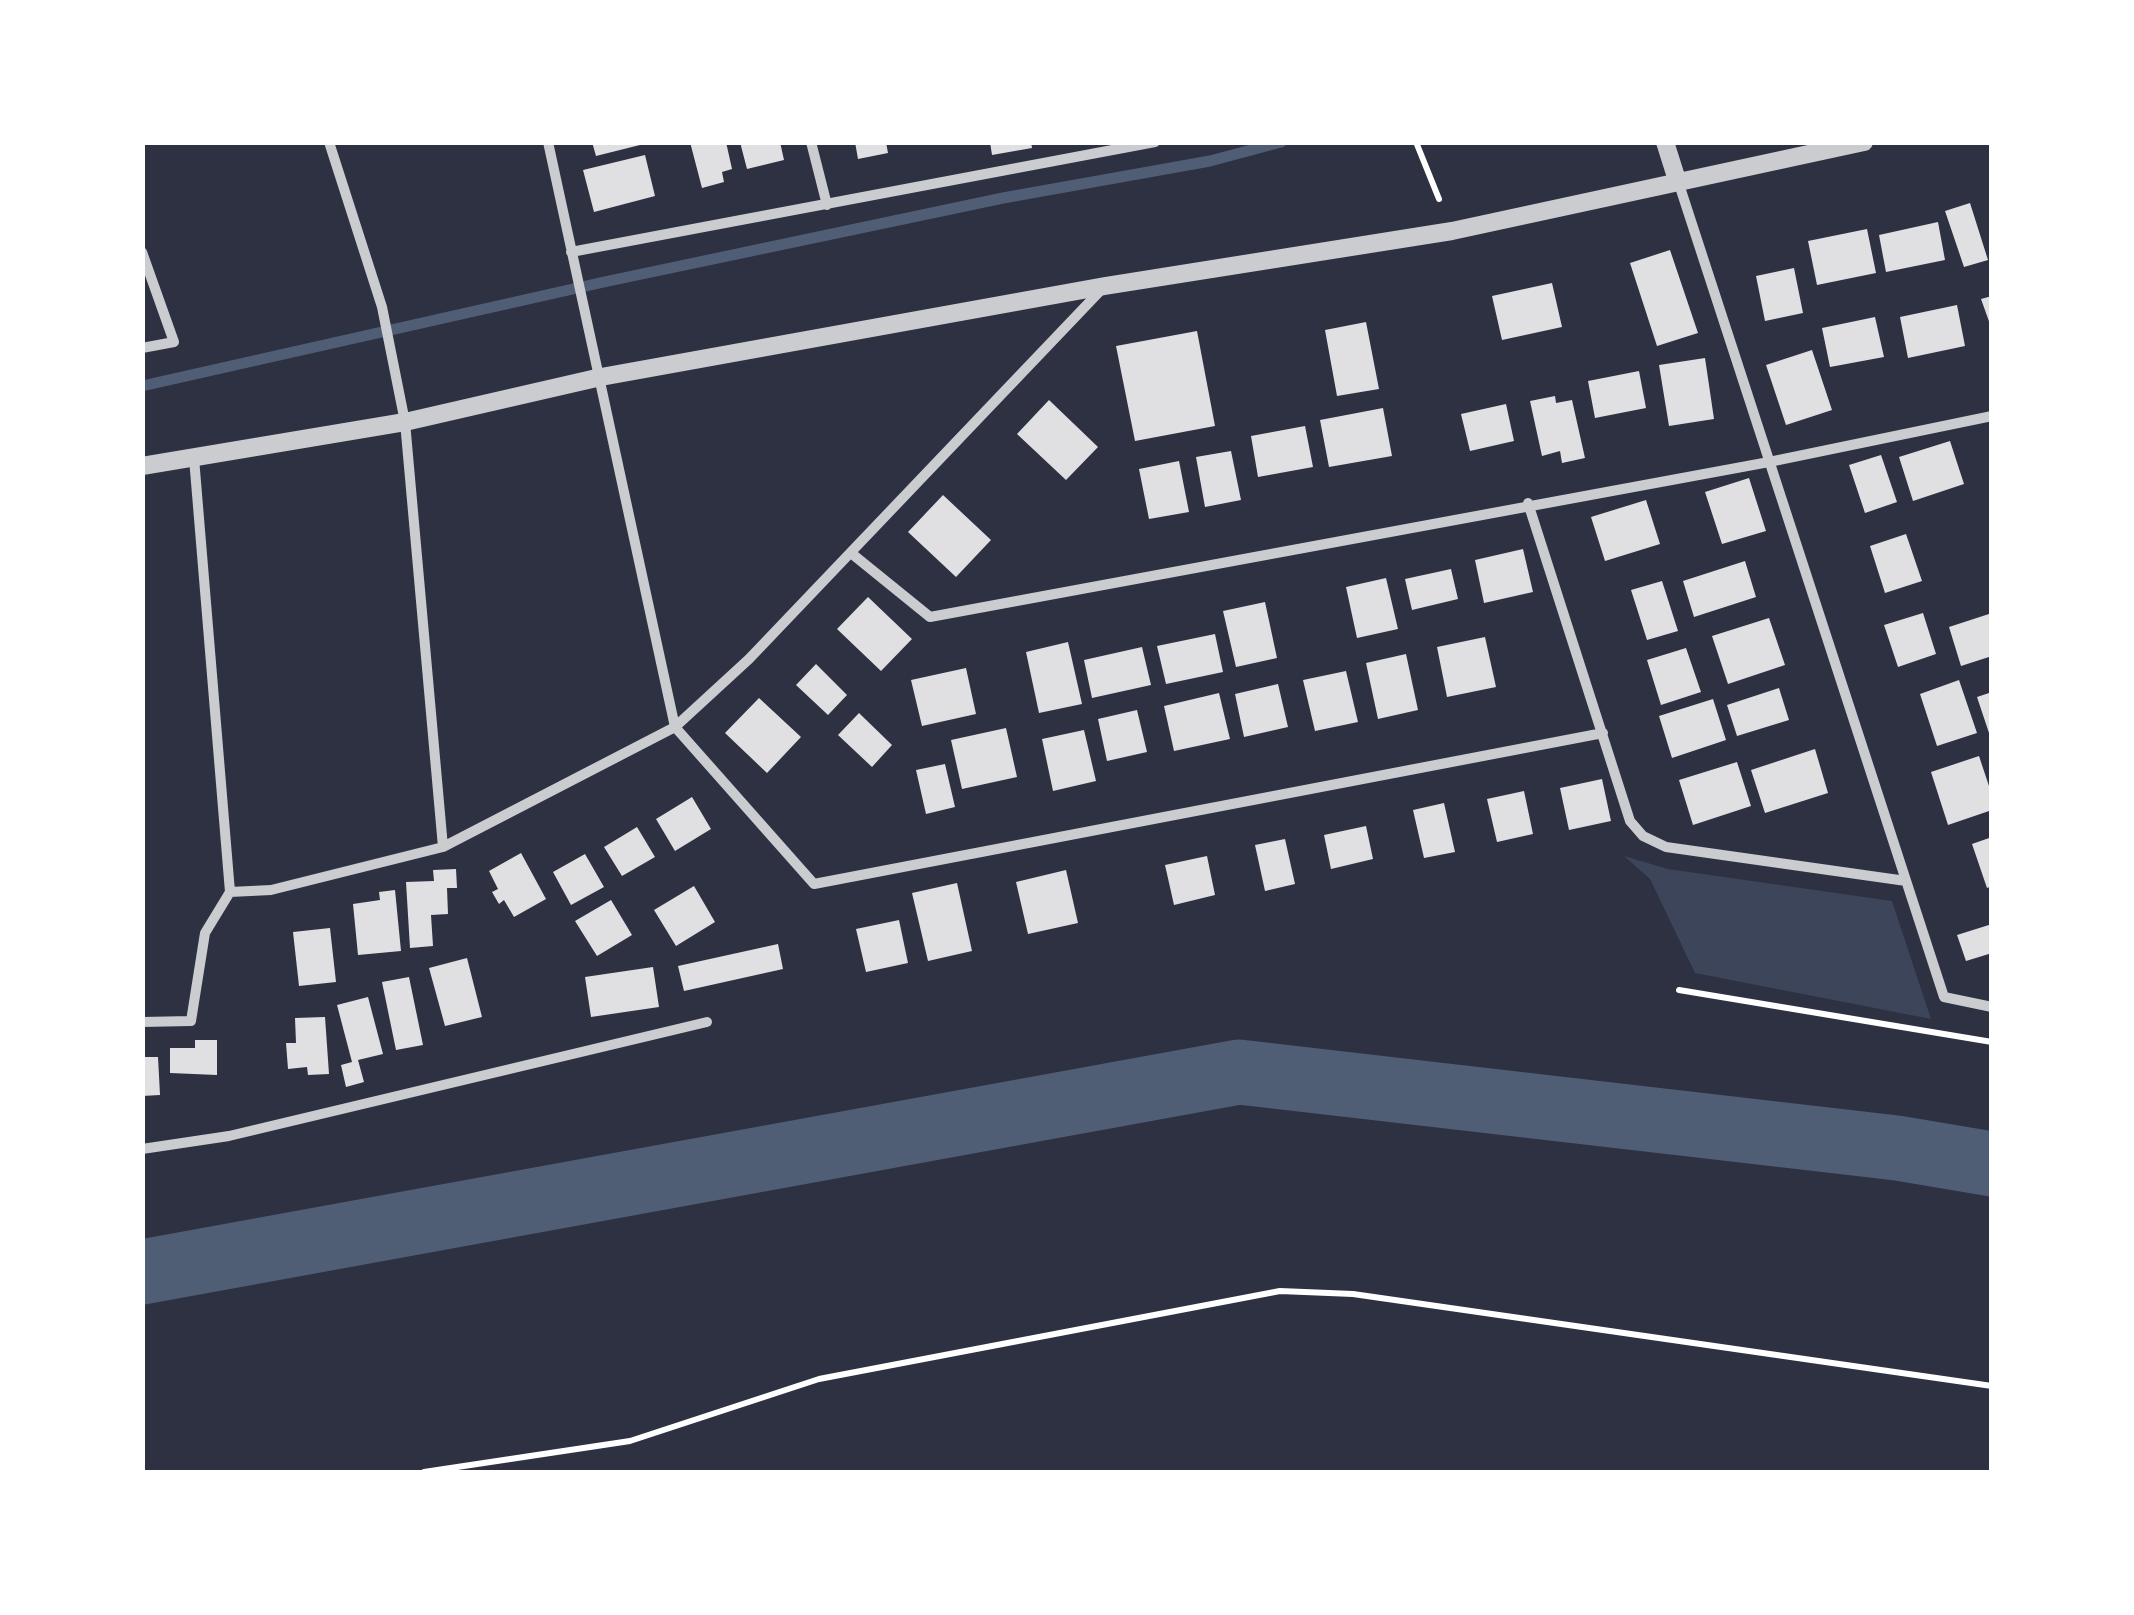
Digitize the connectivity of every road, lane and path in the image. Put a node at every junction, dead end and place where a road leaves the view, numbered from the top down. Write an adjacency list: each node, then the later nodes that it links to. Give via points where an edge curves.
1 (329, 142): 17 (street, via 382,307)
2 (548, 142): 12 (street)
3 (811, 142): 10 (street)
4 (1416, 142): 9 (path)
5 (1666, 142): 8 (street)
6 (1864, 142): 8 (street)
7 (1147, 143): 10 (street)
8 (1677, 180): 13 (street, via 1452,231); 19 (street)
9 (1439, 198)
10 (827, 205): 12 (street)
11 (142, 252): 14 (street, via 174,342)
12 (571, 252): 15 (street)
13 (1105, 286): 15 (street); 22 (street)
14 (142, 348)
15 (601, 377): 17 (street); 23 (street)
16 (1992, 416): 19 (street)
17 (405, 422): 18 (street); 25 (street)
18 (194, 458): 20 (street); 27 (street)
19 (1769, 462): 21 (street); 26 (street)
20 (142, 466)
21 (1528, 503): 22 (street, via 930,616); 24 (street)
22 (851, 553): 23 (street)
23 (675, 727): 24 (street, via 814,884); 25 (street)
24 (1603, 734): 26 (street, via 1630,821 1642,836 1666,846)
25 (443, 847): 27 (street, via 336,877)
26 (1906, 880): 29 (street, via 1944,997)
27 (230, 892): 30 (street, via 205,933 191,1022)
28 (1679, 990): 32 (path)
29 (1992, 1008)
30 (142, 1022)
31 (707, 1022): 33 (street, via 229,1136)
32 (1992, 1042)
33 (142, 1149)
34 (1992, 1386): 35 (path, via 1353,1294 1280,1291 818,1379 630,1441)
35 (424, 1472)

